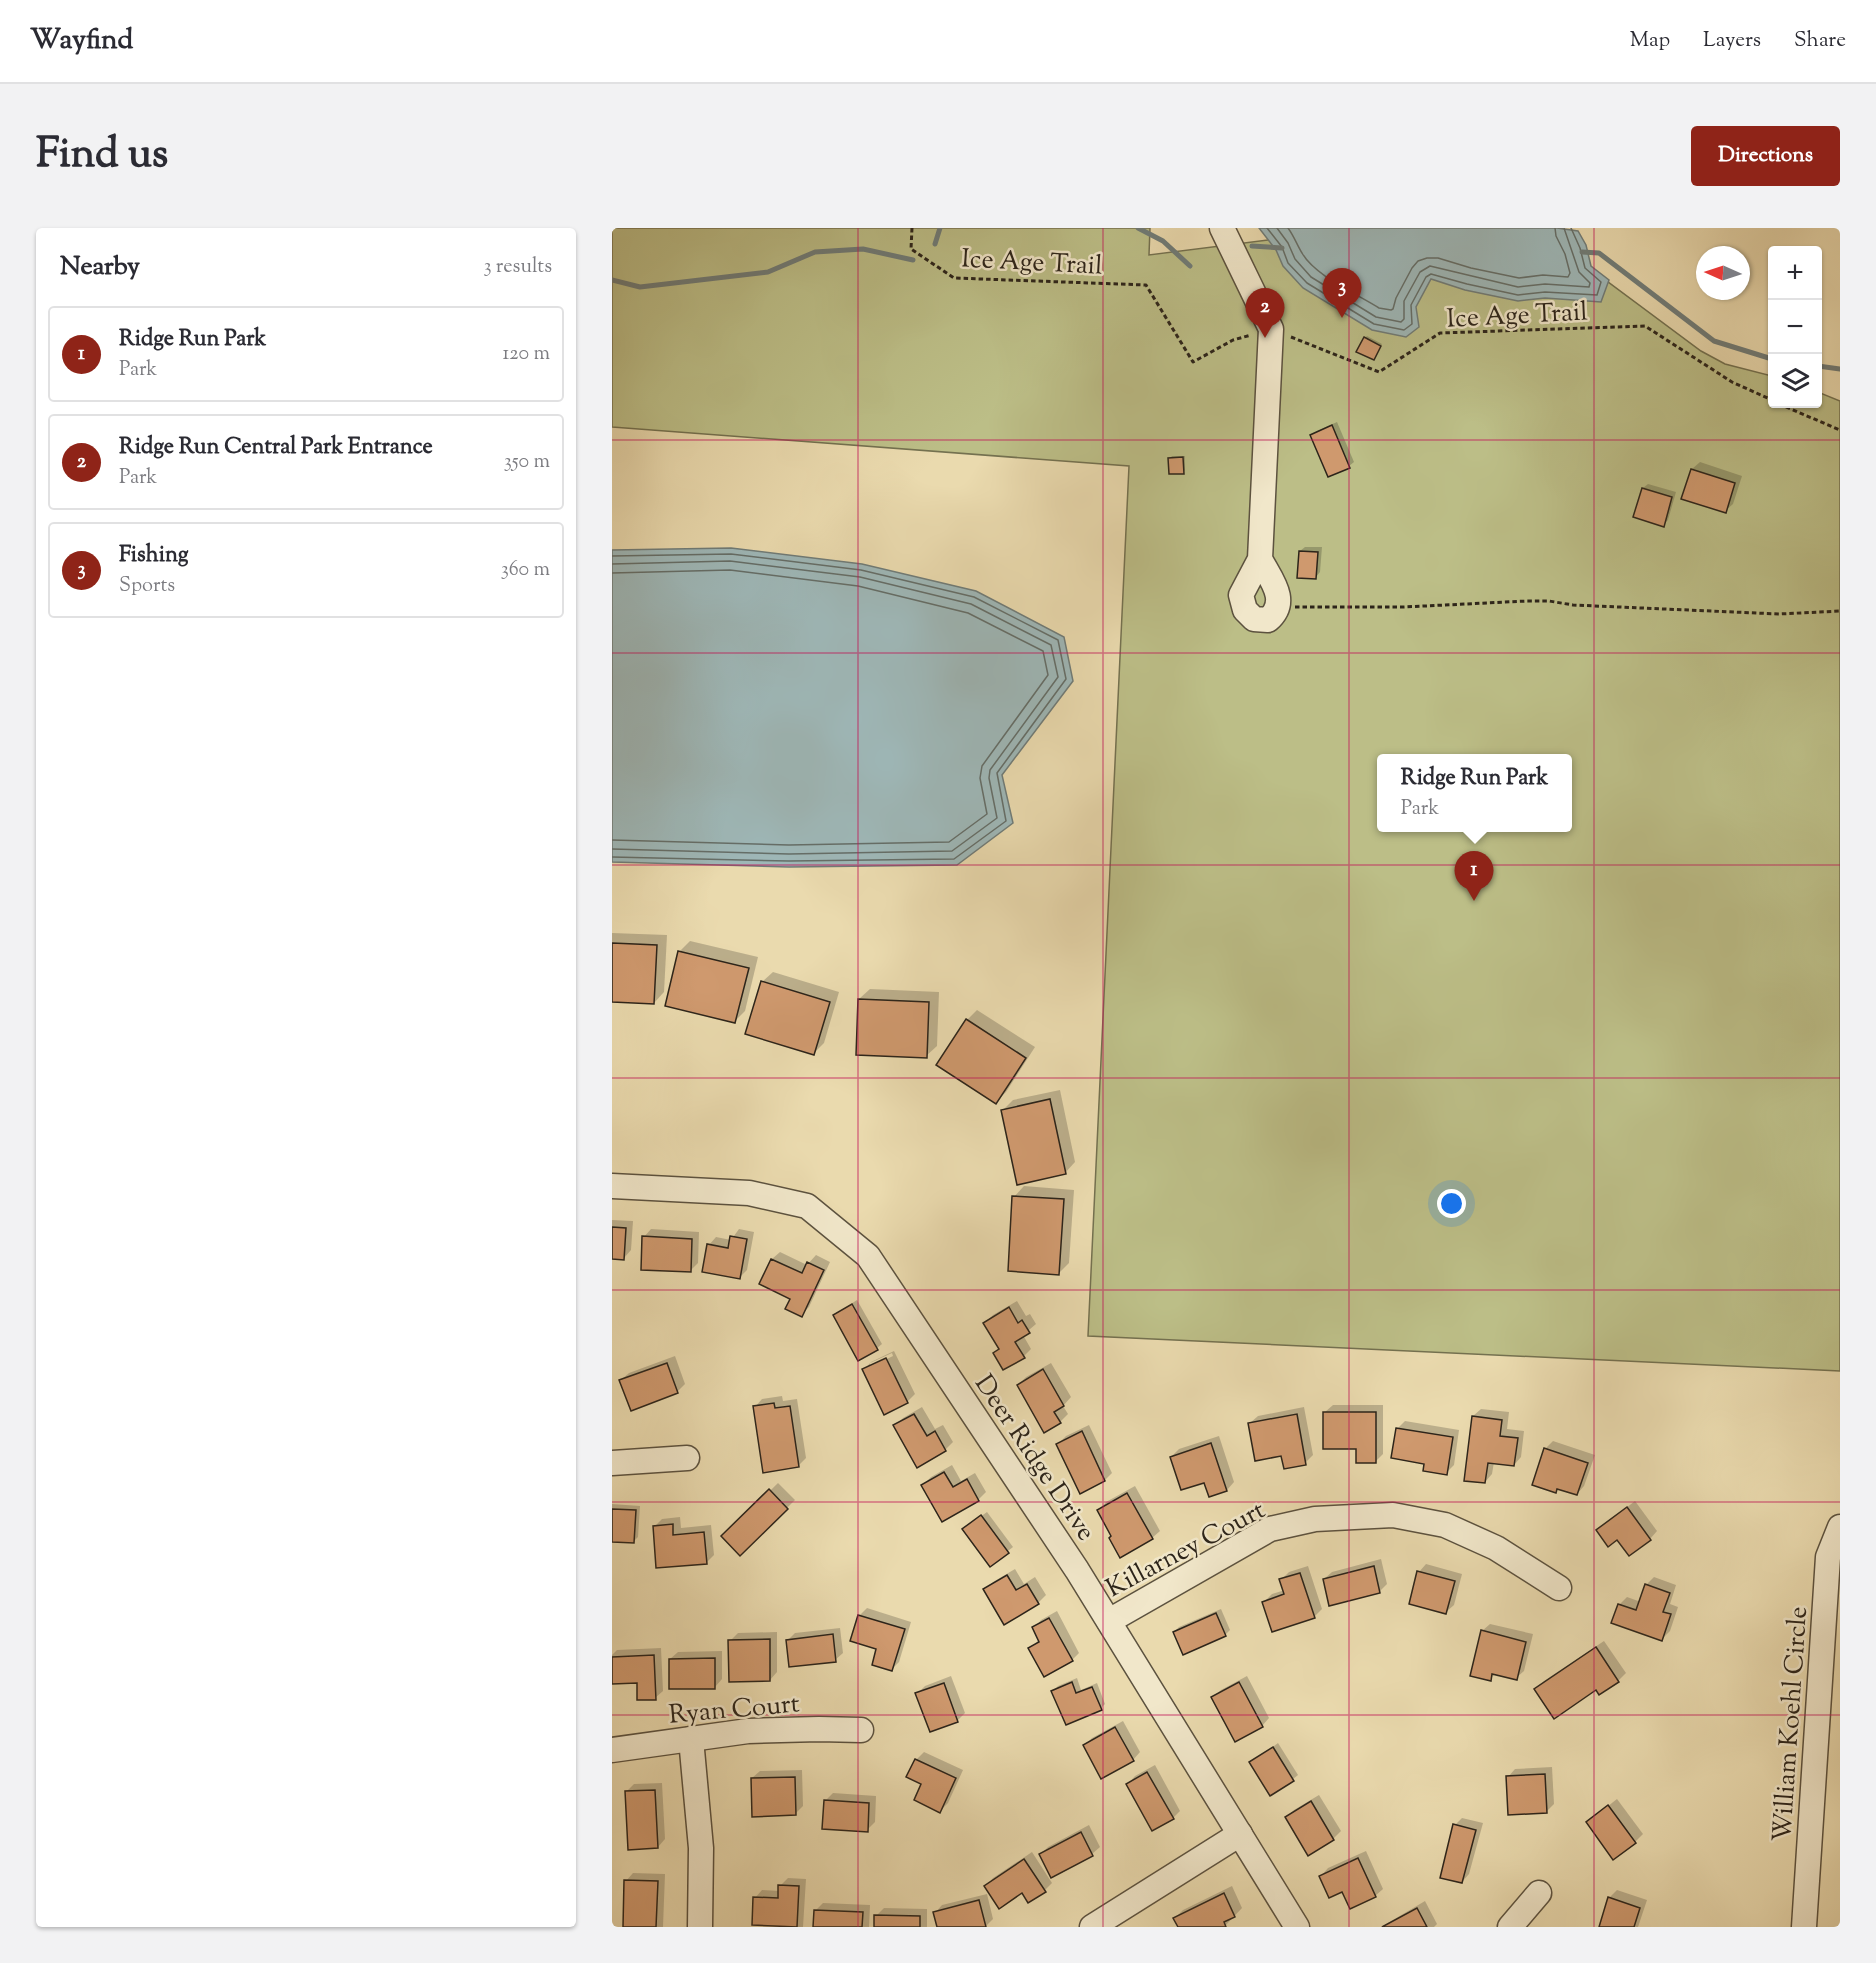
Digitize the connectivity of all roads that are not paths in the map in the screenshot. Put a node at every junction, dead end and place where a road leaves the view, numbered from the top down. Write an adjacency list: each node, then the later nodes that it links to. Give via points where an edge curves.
1 (1222, 228): 2 (street, via 1272,329)
2 (1260, 560): 2 (street, via 1241,596 1245,610 1254,619 1268,620 1279,604 1277,590)
3 (612, 1186): 8 (street, Deer Ridge Drive, via 749,1193 807,1206 868,1256)
4 (687, 1458): 5 (street)
5 (612, 1463)
6 (1840, 1527): 18 (street, William Koehl Circle, via 1828,1557)
7 (1559, 1588): 8 (street, Killarney Court, via 1496,1548 1445,1526 1393,1515 1315,1519 1270,1529)
8 (1109, 1621): 12 (street, Deer Ridge Drive)
9 (861, 1730): 10 (street, Ryan Court, via 748,1731)
10 (691, 1739): 11 (street, Ryan Court); 14 (street, via 701,1848)
11 (612, 1750)
12 (1240, 1834): 15 (street); 16 (street, Deer Ridge Drive)
13 (1539, 1893): 17 (street)
14 (700, 1927)
15 (1092, 1927)
16 (1298, 1927)
17 (1510, 1927)
18 (1804, 1927)

